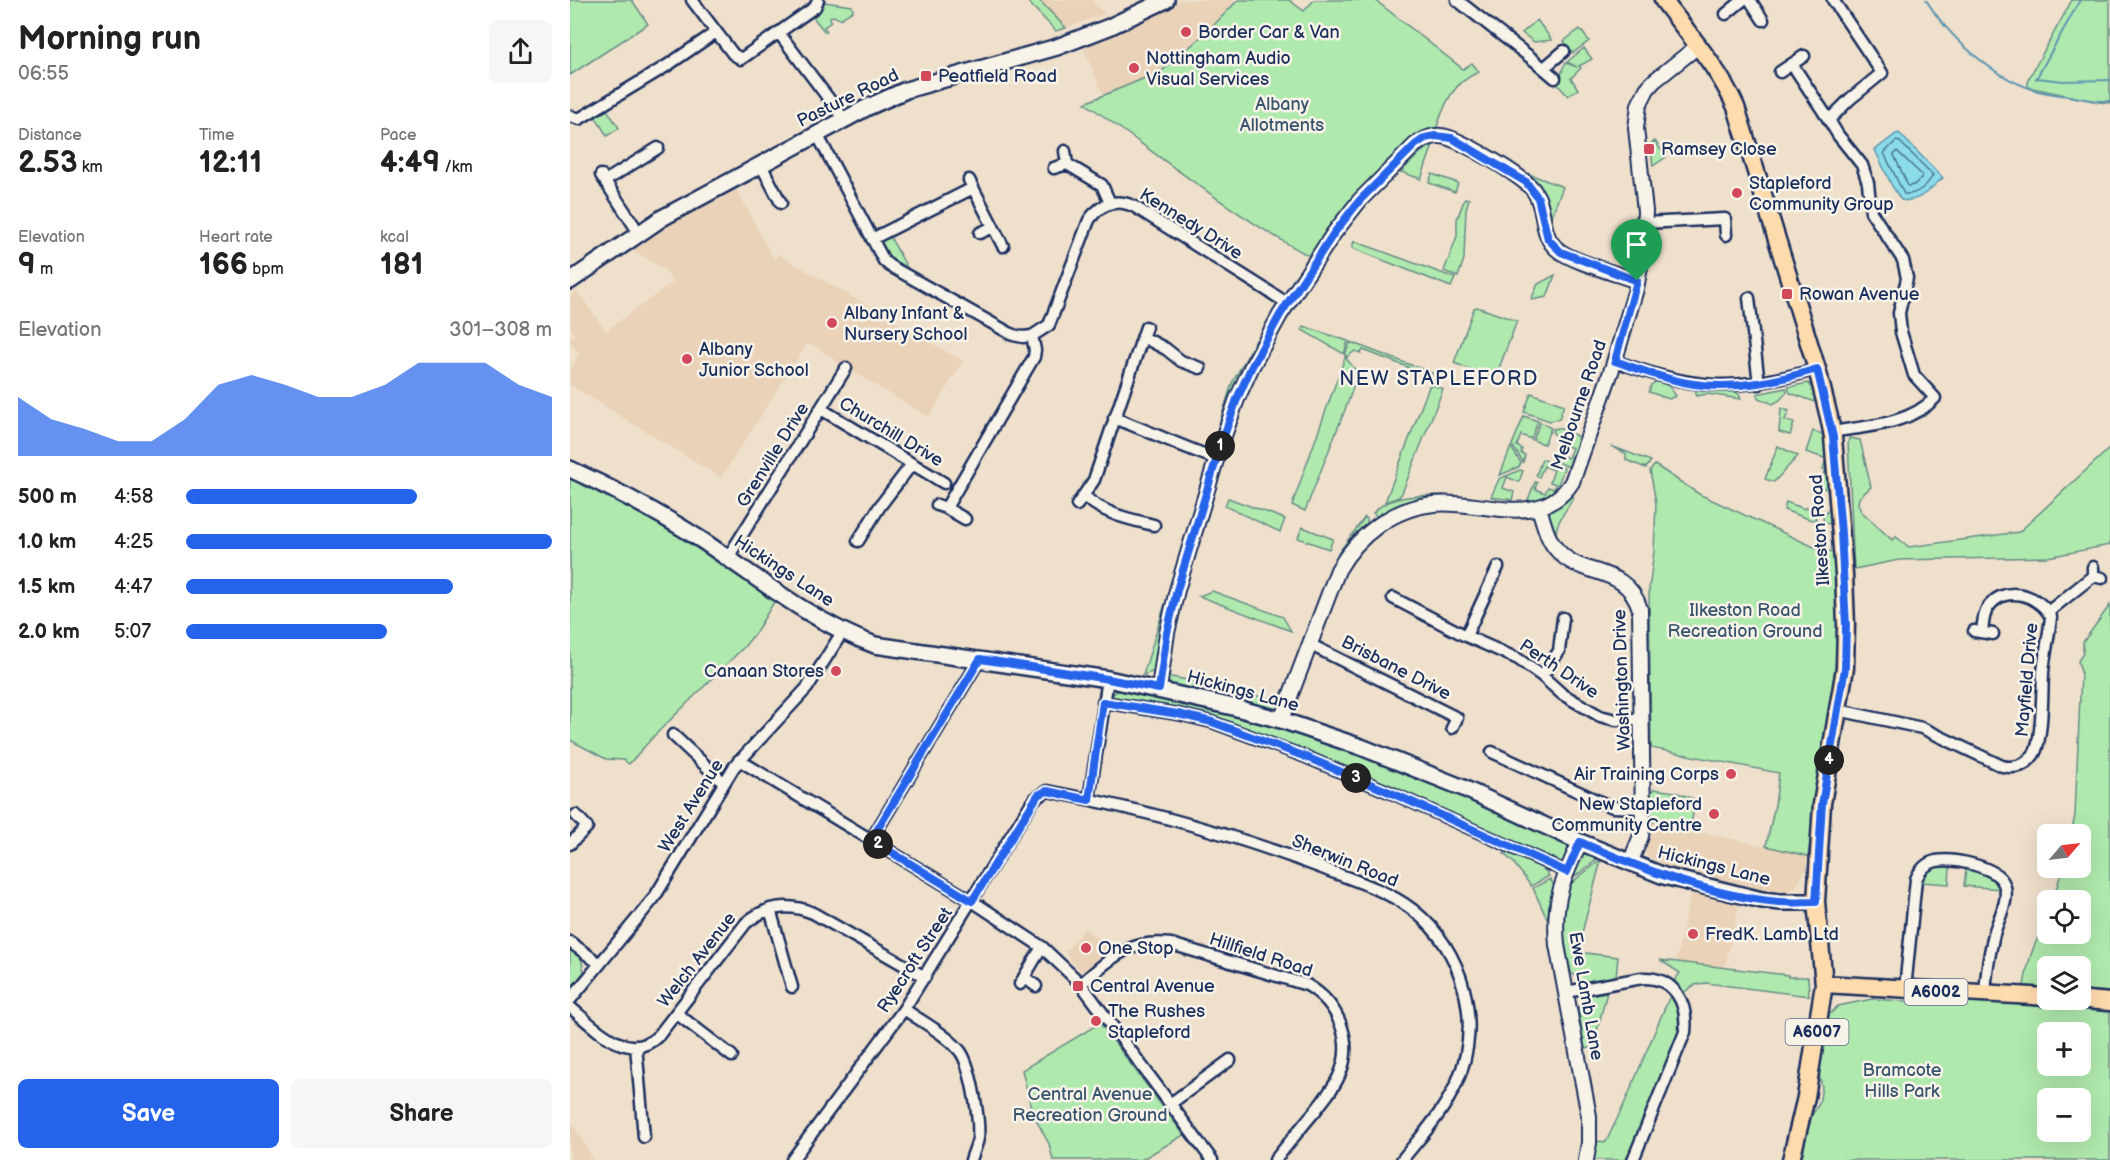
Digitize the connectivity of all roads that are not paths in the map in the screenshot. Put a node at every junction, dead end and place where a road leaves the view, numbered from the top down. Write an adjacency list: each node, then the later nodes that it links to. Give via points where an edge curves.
1 (692, 0): 11 (street)
2 (818, 0): 12 (street, via 815,7)
3 (1166, 0): 21 (main road, Pasture Road, via 1077,39 906,90)
4 (1456, 0): 17 (street)
5 (1663, 0): 13 (main road, Ilkeston Road / A6007)
6 (1743, 0): 9 (street)
7 (1750, 0): 10 (street)
8 (1833, 0): 22 (street, via 1882,73)
9 (1726, 14)
10 (1763, 20)
11 (716, 32): 12 (street, via 741,59); 20 (street, via 579,119)
12 (779, 33): 21 (street)
13 (1698, 46): 31 (street, Melbourne Road, via 1654,81 1639,105 1636,129); 46 (main road, Ilkeston Road / A6007, via 1726,85 1736,107)
14 (1564, 51): 17 (street)
15 (1804, 56): 16 (street)
16 (1792, 64): 18 (street); 22 (street)
17 (1544, 68): 19 (street)
18 (1780, 72)
19 (1555, 78)
20 (570, 116)
21 (844, 119): 23 (main road, Pasture Road)
22 (1829, 120): 50 (street, via 1862,165 1871,212 1903,260 1907,278 1899,313 1900,332 1914,375 1935,398 1899,420)
23 (817, 134): 26 (main road, Pasture Road); 36 (street)
24 (658, 148): 33 (street, via 603,178)
25 (1065, 151): 27 (street)
26 (760, 164): 30 (street); 33 (main road, Pasture Road)
27 (1068, 164): 28 (street); 29 (street, via 1102,185)
28 (1054, 168)
29 (1110, 203): 41 (street, Kennedy Drive, via 1136,207); 42 (street, Kennedy Drive, via 1089,220 1049,325)
30 (780, 204)
31 (1644, 223): 35 (street, via 1725,219); 39 (street, Melbourne Road)
32 (993, 227): 34 (street); 36 (street, via 971,184); 37 (street)
33 (639, 232): 38 (main road, Pasture Road)
34 (980, 233)
35 (1726, 235)
36 (872, 240): 42 (street, via 890,266 1013,334)
37 (1003, 246)
38 (570, 281)
39 (1637, 281): 41 (street, via 1561,252 1548,239 1538,198 1526,182 1459,141 1435,136 1415,145 1360,200); 43 (street, Melbourne Road)
40 (1749, 298): 47 (street, via 1745,317)
41 (1287, 303): 51 (street, via 1237,399)
42 (1032, 336): 56 (street, via 1034,357 993,440 942,507)
43 (1615, 361): 47 (street, via 1696,385); 55 (street, Melbourne Road, via 1575,476 1559,497)
44 (846, 368): 48 (street, Grenville Drive)
45 (1200, 368): 49 (street, via 1180,361 1145,332)
46 (1817, 369): 47 (street); 50 (main road, Ilkeston Road / A6007)
47 (1758, 384)
48 (821, 409): 52 (street, Churchill Drive); 59 (street, Grenville Drive)
49 (1114, 418): 51 (street); 57 (street, via 1094,480 1080,501 1140,517)
50 (1832, 432): 76 (main road, Ilkeston Road / A6007, via 1846,625 1845,668)
51 (1217, 459): 74 (street, via 1171,612)
52 (912, 464): 54 (street, Churchill Drive); 58 (street)
53 (570, 469): 59 (main road, Hickings Lane, via 641,503)
54 (944, 483)
55 (1539, 508): 70 (street, Melbourne Road, via 1522,511 1433,504 1390,518 1358,541 1343,561); 77 (street, Washington Drive, via 1559,553 1616,578 1637,599 1641,616)
56 (965, 519)
57 (1154, 525)
58 (858, 541)
59 (727, 559): 67 (main road, Hickings Lane)
60 (1483, 572): 69 (street, via 1496,572)
61 (2096, 573): 63 (street, Mayfield Drive)
62 (1393, 598): 69 (street, Perth Drive, via 1430,610)
63 (2048, 612): 68 (street, Mayfield Drive, via 2028,596 2005,595 1988,608); 76 (street, Mayfield Drive, via 2051,616 2038,746 2031,759 2016,768 2002,766 1922,728)
64 (1563, 618): 66 (street)
65 (1549, 630): 66 (street)
66 (1562, 630): 72 (street, via 1559,651)
67 (843, 631): 71 (main road, Hickings Lane, via 885,647); 82 (street, West Avenue, via 807,688)
68 (1983, 632)
69 (1466, 636): 72 (street, Perth Drive, via 1518,659)
70 (1310, 644): 78 (street, Melbourne Road); 79 (street, Brisbane Drive, via 1457,718)
71 (980, 659): 73 (main road, Hickings Lane); 87 (street)
72 (1542, 676): 77 (street, Perth Drive, via 1562,694 1600,716)
73 (1108, 679): 74 (main road, Hickings Lane); 75 (street)
74 (1159, 689): 78 (main road, Hickings Lane)
75 (1103, 702): 84 (street); 91 (street, Hickings Lane, via 1212,722 1394,794)
76 (1838, 710): 93 (main road, Ilkeston Road / A6007, via 1822,804)
77 (1642, 719): 85 (street, Washington Drive)
78 (1281, 720): 88 (main road, Hickings Lane, via 1453,783)
79 (1452, 728)
80 (673, 735): 83 (street)
81 (1500, 752): 85 (street, via 1607,805)
82 (739, 760): 83 (street, West Avenue); 87 (street)
83 (724, 783): 97 (street, West Avenue, via 654,898)
84 (1089, 800): 92 (street, Ryecroft Street, via 1047,791 1038,795); 122 (street, Sherwin Road, via 1281,852 1386,894 1412,909 1433,930 1461,978 1468,1010 1469,1043 1450,1097)
85 (1643, 808): 90 (street, Washington Drive, via 1641,836)
86 (576, 815): 89 (street, via 587,827)
87 (871, 840): 92 (street)
88 (1580, 842): 90 (main road, Hickings Lane); 91 (street, Ewe Lamb Lane)
89 (570, 844)
90 (1630, 863): 93 (main road, Hickings Lane, via 1746,897)
91 (1567, 872): 104 (street, Ewe Lamb Lane, via 1555,922)
92 (972, 901): 96 (street); 98 (street, Ryecroft Street)
93 (1816, 902): 100 (main road, Ilkeston Road / A6007)
94 (770, 909): 98 (street, Welch Avenue, via 796,907 813,913); 102 (street); 112 (street, Welch Avenue, via 754,915 738,931)
95 (570, 942): 97 (street)
96 (1042, 947): 99 (street); 101 (street, via 1022,981)
97 (600, 964): 107 (street, West Avenue)
98 (925, 977): 111 (street, Ryecroft Street)
99 (1081, 984): 116 (street); 121 (street, Hillfield Road, via 1120,952 1156,942 1307,985 1322,996 1334,1009 1343,1031 1345,1057 1341,1073)
100 (1824, 984): 103 (main road, A6002); 125 (main road, Ilkeston Road / A6007, via 1806,1097)
101 (1036, 986)
102 (792, 987)
103 (1905, 989): 105 (main road, A6002); 105 (street, via 1916,879 1926,866 1943,861 1987,868 2005,886 2005,899 1990,949)
104 (1566, 993): 123 (street, Ewe Lamb Lane, via 1589,1116); 124 (street, via 1653,978 1671,987 1682,1002 1685,1032)
105 (1985, 994): 106 (main road, A6002)
106 (2037, 996)
107 (570, 1000)
108 (2091, 1000): 109 (main road)
109 (2110, 1002)
110 (570, 1007): 113 (street, via 608,1039)
111 (904, 1009): 118 (street, Ryecroft Street); 119 (street, via 964,1056 979,1131)
112 (676, 1013): 113 (street, Welch Avenue, via 657,1038); 114 (street)
113 (636, 1046): 117 (street)
114 (732, 1056)
115 (1230, 1060): 116 (street)
116 (1170, 1104): 120 (street)
117 (644, 1137)
118 (792, 1160)
119 (971, 1160)
120 (1212, 1160)
121 (1275, 1160)
122 (1402, 1160)
123 (1586, 1160)
124 (1633, 1160)
125 (1791, 1160)

